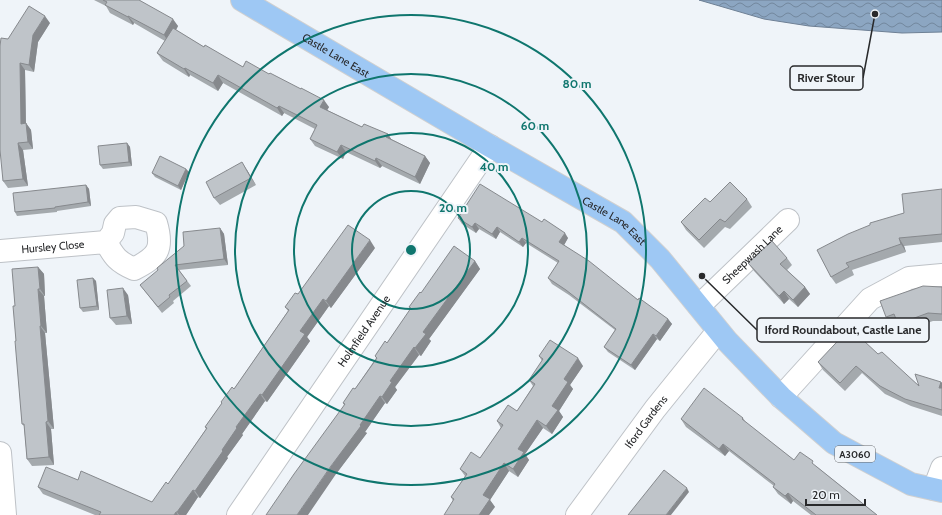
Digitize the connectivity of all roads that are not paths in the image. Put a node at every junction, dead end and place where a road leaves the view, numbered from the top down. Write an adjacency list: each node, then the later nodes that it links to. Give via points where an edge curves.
1 (242, 0): 2 (main road, Castle Lane East / A3060)
2 (490, 146): 7 (main road, Castle Lane East / A3060, via 623,222 660,259); 14 (street, Holmfield Avenue)
3 (788, 220): 7 (street, Sheepwash Lane)
4 (106, 242): 5 (street, Hursley Close)
5 (0, 251)
6 (942, 275): 9 (street, via 909,278 870,299)
7 (700, 306): 8 (main road, Castle Lane East / A3060)
8 (718, 331): 9 (main road, Castle Lane East / A3060); 15 (street, Iford Gardens, via 655,409)
9 (781, 397): 12 (main road, Castle Lane East / A3060, via 834,443 911,484)
10 (0, 453): 13 (street)
11 (942, 468): 12 (street)
12 (938, 490)
13 (5, 515)
14 (238, 515)
15 (576, 515)

